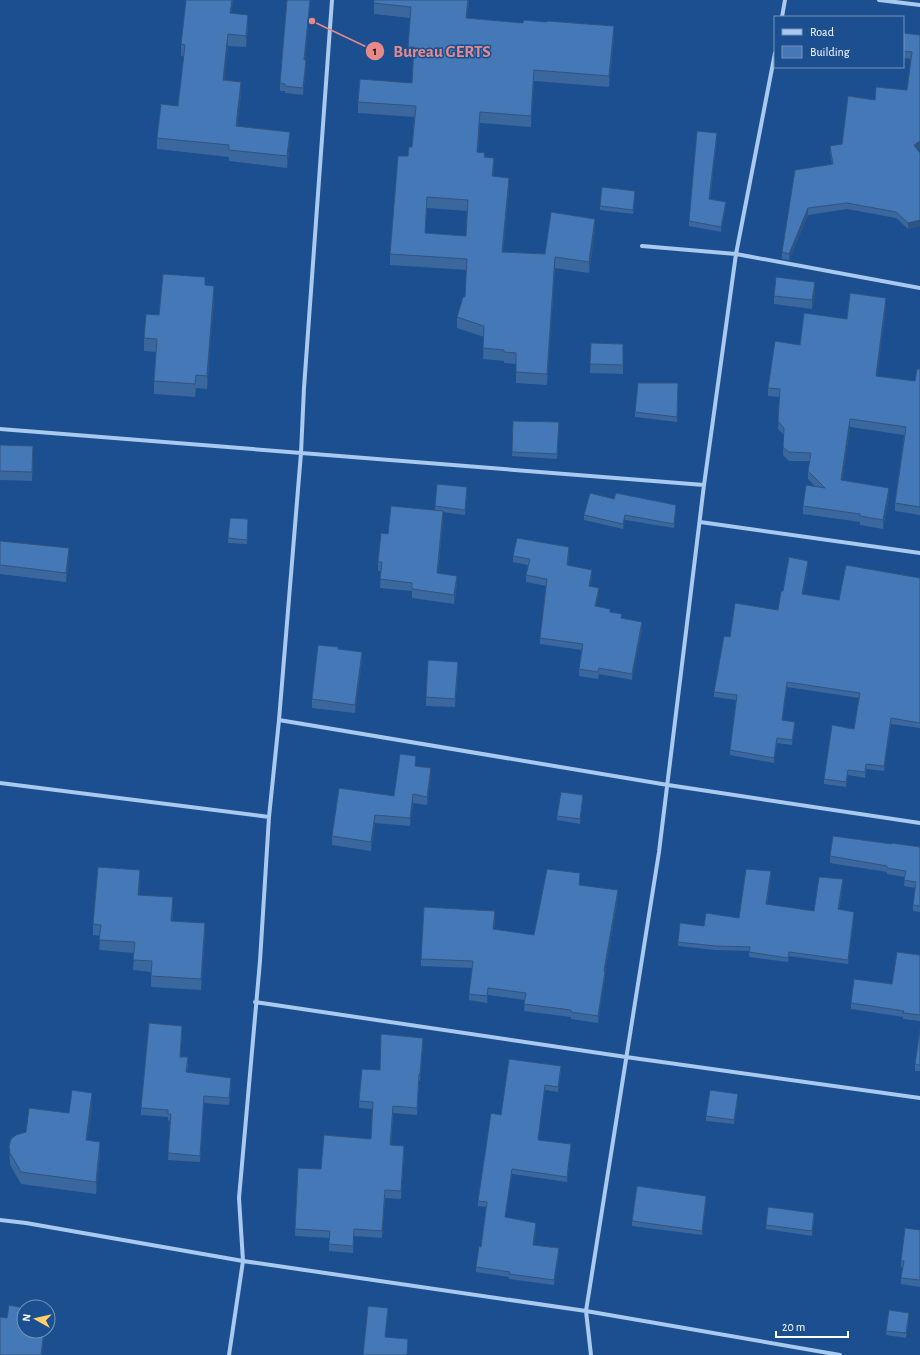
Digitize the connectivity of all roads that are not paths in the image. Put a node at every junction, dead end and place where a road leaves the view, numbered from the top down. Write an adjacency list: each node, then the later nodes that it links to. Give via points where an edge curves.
1 (332, 0): 11 (street)
2 (785, 0): 5 (street)
3 (879, 0): 4 (street)
4 (920, 5)
5 (782, 16)
6 (774, 57): 8 (street)
7 (642, 246): 8 (street)
8 (736, 254): 9 (street); 12 (street)
9 (920, 288)
10 (0, 429): 11 (street)
11 (301, 453): 12 (street); 15 (street)
12 (704, 485): 13 (street)
13 (700, 522): 14 (street); 17 (street)
14 (920, 552)
15 (279, 720): 17 (street); 18 (street)
16 (0, 783): 18 (street)
17 (668, 785): 19 (street); 21 (street)
18 (269, 817): 20 (street)
19 (920, 823)
20 (256, 1002): 21 (street); 24 (street, via 239,1198)
21 (626, 1057): 22 (street); 25 (street)
22 (920, 1098)
23 (0, 1220): 24 (street, via 26,1222)
24 (243, 1261): 25 (street); 26 (street)
25 (586, 1311): 27 (street); 28 (street)
26 (229, 1355)
27 (590, 1355)
28 (840, 1355)

